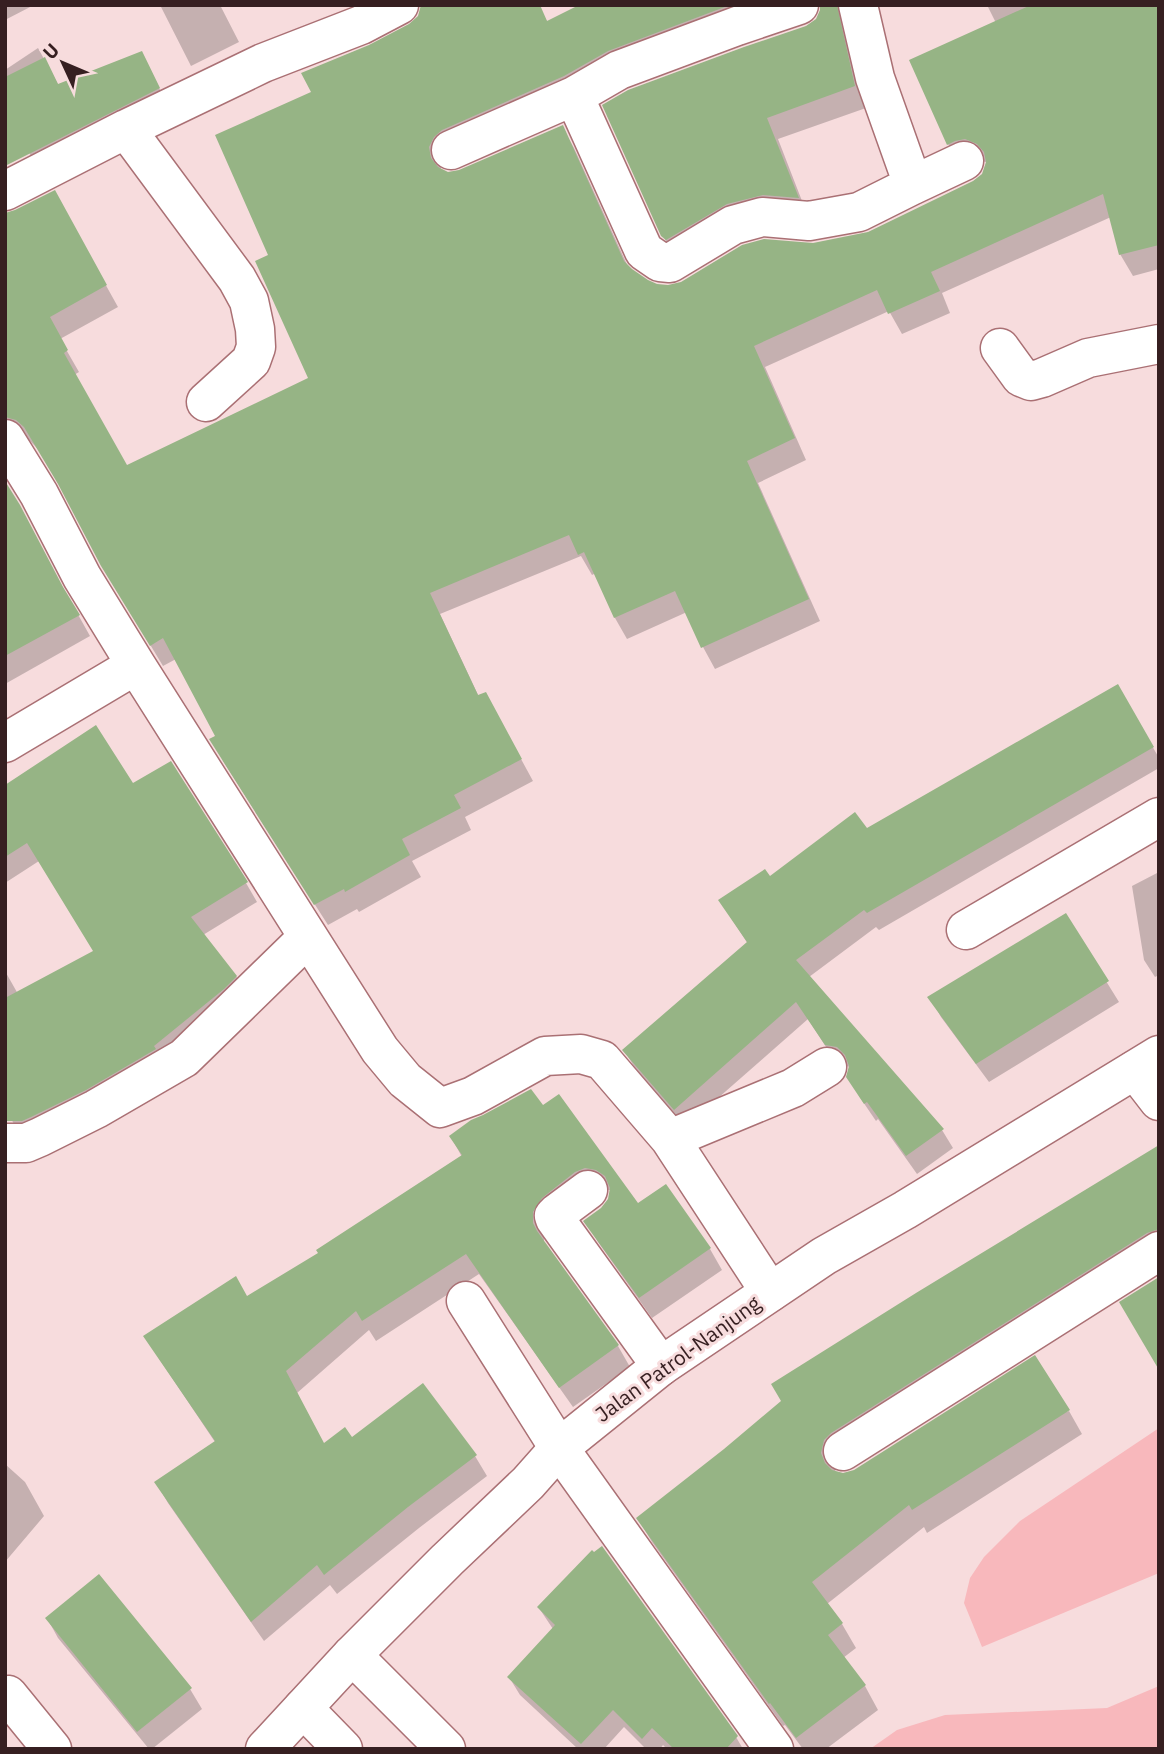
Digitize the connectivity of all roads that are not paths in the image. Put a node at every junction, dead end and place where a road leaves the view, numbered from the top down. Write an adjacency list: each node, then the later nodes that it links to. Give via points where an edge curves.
1 (399, 5): 5 (street)
2 (799, 5): 4 (street, via 619,70)
3 (858, 5): 8 (street, via 875,78)
4 (574, 96): 6 (street); 8 (street, via 644,251 660,262 670,263 733,225 762,217 809,221 859,212)
5 (126, 129): 9 (street); 12 (street, via 249,301 256,347 251,361)
6 (451, 150)
7 (964, 161): 8 (street)
8 (913, 185)
9 (5, 191)
10 (1159, 344): 11 (street, via 1088,358 1031,381 1021,377)
11 (1000, 348)
12 (206, 402)
13 (5, 439): 14 (street)
14 (136, 665): 15 (street); 18 (street)
15 (5, 743)
16 (1159, 817): 17 (street)
17 (966, 930)
18 (308, 937): 22 (street, via 380,1050 405,1080 440,1108 473,1096 545,1056 581,1054 602,1060); 23 (street, via 184,1058 40,1137 26,1143)
19 (1147, 1063): 21 (street); 26 (street, Jalan Patrol-Nanjung)
20 (827, 1068): 22 (street, via 793,1088)
21 (1159, 1101)
22 (670, 1139): 26 (street)
23 (5, 1143)
24 (588, 1189): 28 (street, via 555,1219)
25 (1159, 1251): 30 (street)
26 (770, 1292): 28 (street, Jalan Patrol-Nanjung)
27 (466, 1301): 29 (street)
28 (661, 1366): 29 (street, Jalan Patrol-Nanjung)
29 (559, 1448): 31 (street, Jalan Patrol-Nanjung); 38 (street)
30 (844, 1451)
31 (352, 1655): 33 (street, Jalan Patrol-Nanjung); 37 (street)
32 (8, 1695): 34 (street)
33 (303, 1708): 35 (street, Jalan Patrol-Nanjung); 36 (street)
34 (52, 1749)
35 (265, 1749)
36 (344, 1749)
37 (446, 1749)
38 (774, 1749)

